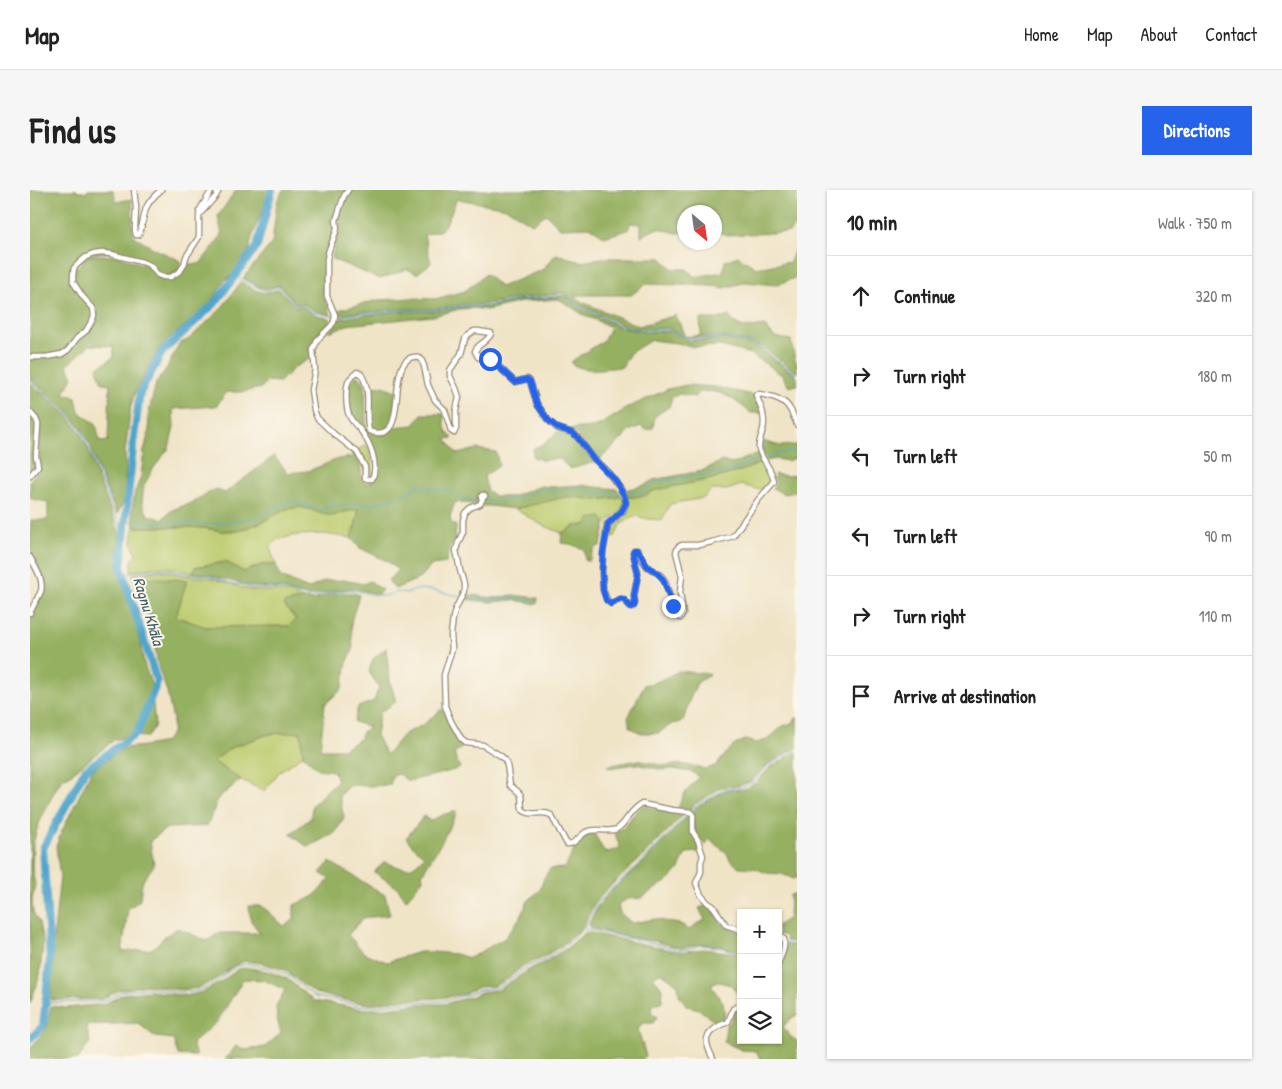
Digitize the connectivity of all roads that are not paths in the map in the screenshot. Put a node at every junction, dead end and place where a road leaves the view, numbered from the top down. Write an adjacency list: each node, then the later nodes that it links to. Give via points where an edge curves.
1 (134, 190): 2 (street, via 135,230 138,235 145,209)
2 (161, 190)
3 (212, 190): 6 (street)
4 (219, 190): 6 (street)
5 (348, 190): 9 (street, via 338,214 337,229 327,259 327,296 335,315 334,322 318,339 314,350 311,390 317,418 357,452 368,480 374,474 373,458 362,433 349,415 347,405 346,387 352,376 357,372 361,374 366,383 369,431 384,433 392,425 396,411 400,369 404,362 416,356 421,359 431,392 445,410 454,433 458,397 450,370 468,335 474,331 490,332 487,341 476,347 478,357 493,361 515,382 530,381 537,404 548,420 573,433 624,495 626,503 608,524 604,542 602,571 606,600 611,604 623,598 631,607 634,606 638,574 633,552 637,550 647,566 663,579 680,618 683,610 678,547 733,536 774,482 759,447 764,422 756,395 782,401)
6 (199, 215): 7 (street, via 198,241 184,265 171,277 163,278 150,265 111,254 86,257 74,268 73,282 94,308 94,320 62,354)
7 (30, 358)
8 (30, 412): 10 (street, via 38,424 38,466)
9 (797, 425)
10 (30, 476)
11 (483, 498): 14 (street, via 480,504 465,513 463,532 456,550 464,592 455,610 452,649 444,675 446,713 461,740 483,745 501,756 507,765 510,785 521,795 524,811 551,815 570,845 587,831 619,828 642,804 693,814 693,832 703,856 696,883 704,900 713,906 726,925)
12 (30, 557): 13 (street, via 42,585)
13 (30, 613)
14 (737, 929)
15 (782, 938): 16 (street)
16 (782, 953)
17 (737, 1006): 18 (street, via 728,1022 707,1037)
18 (712, 1059)

